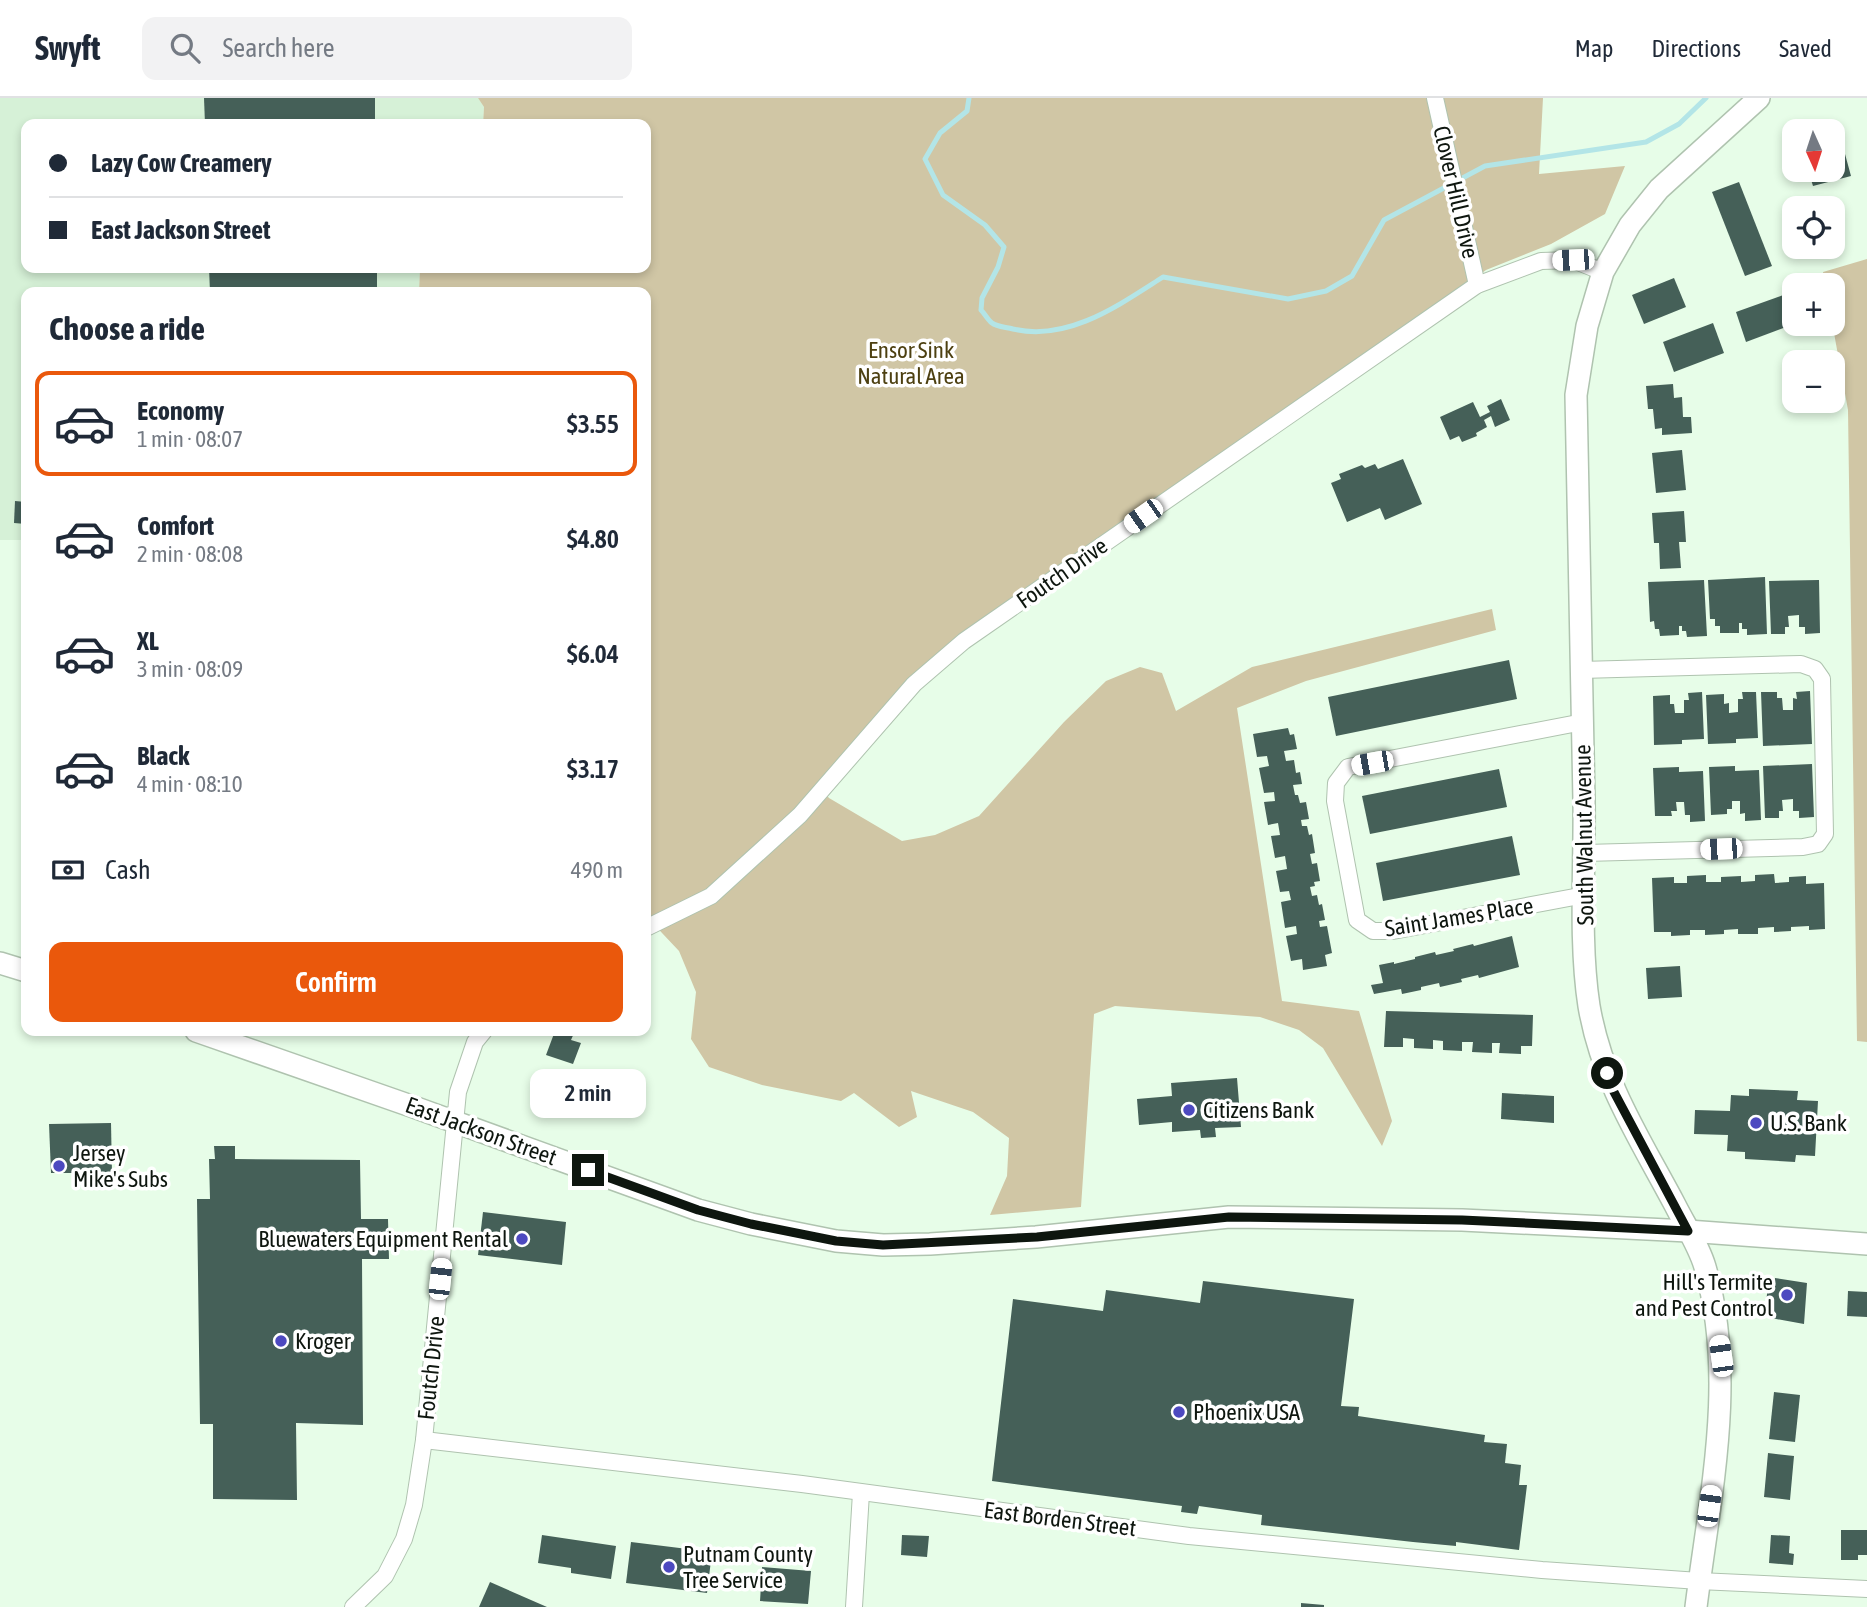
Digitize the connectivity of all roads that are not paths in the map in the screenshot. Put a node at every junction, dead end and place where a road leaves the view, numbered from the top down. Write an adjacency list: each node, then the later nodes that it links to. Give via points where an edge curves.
1 (1435, 98): 4 (street, Clover Hill Drive)
2 (1759, 98): 3 (street, South Walnut Avenue, via 1659,190 1630,225)
3 (1603, 272): 4 (street, Foutch Drive, via 1573,260 1541,261); 5 (street, South Walnut Avenue, via 1587,326 1576,395)
4 (1478, 285): 9 (street, Foutch Drive, via 964,641 914,684 800,815 711,897)
5 (1581, 670): 6 (street, South Walnut Avenue); 7 (street, via 1801,664 1815,669 1822,679 1825,834 1818,844)
6 (1583, 722): 7 (street, South Walnut Avenue); 8 (street, Saint James Place, via 1348,767 1336,783 1335,801 1357,920 1373,931)
7 (1585, 853): 8 (street, South Walnut Avenue)
8 (1585, 895): 15 (street, South Walnut Avenue, via 1585,966 1599,1054 1614,1092)
9 (651, 926)
10 (0, 963): 11 (street)
11 (21, 969)
12 (210, 1036): 14 (street, East Jackson Street)
13 (480, 1036): 14 (street, Foutch Drive, via 458,1092)
14 (456, 1122): 15 (street, East Jackson Street, via 698,1210 859,1244 1023,1238 1229,1217 1462,1220); 17 (street, Foutch Drive)
15 (1688, 1231): 16 (street, East Jackson Street); 19 (street, South Walnut Avenue, via 1704,1265 1721,1356 1717,1442)
16 (1867, 1244)
17 (424, 1440): 18 (street, East Borden Street); 21 (street, Foutch Drive, via 404,1539 385,1576)
18 (861, 1493): 19 (street, East Borden Street, via 1189,1536); 22 (street)
19 (1699, 1581): 20 (street, East Borden Street); 23 (street, South Walnut Avenue)
20 (1867, 1589)
21 (353, 1607)
22 (854, 1607)
23 (1696, 1607)

